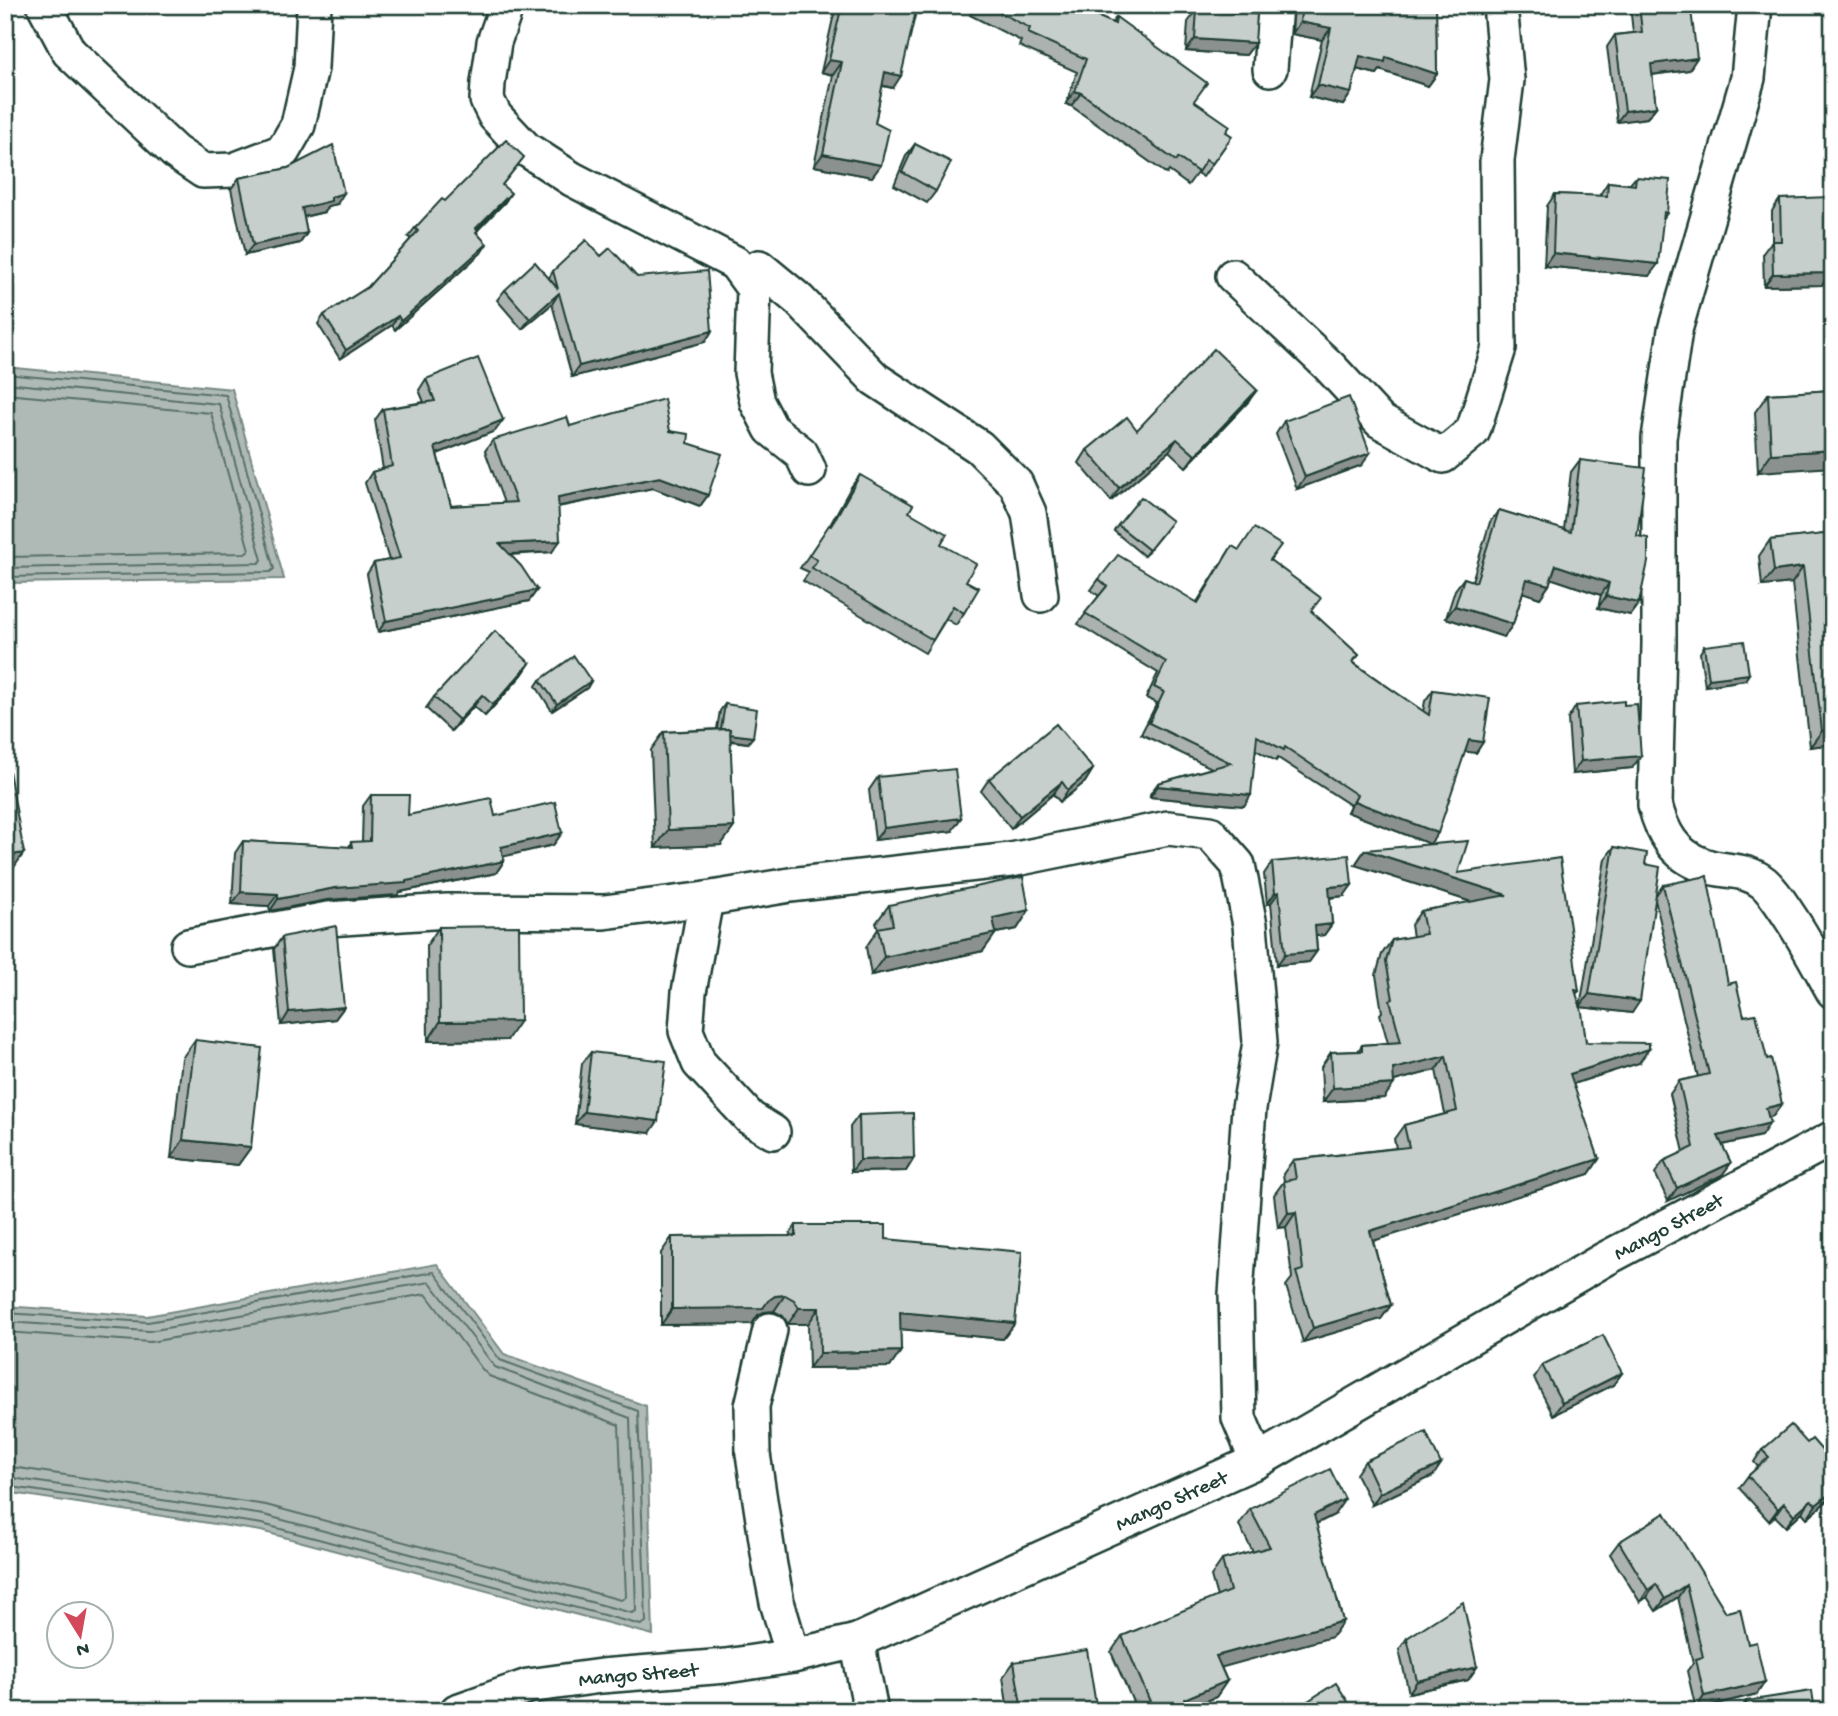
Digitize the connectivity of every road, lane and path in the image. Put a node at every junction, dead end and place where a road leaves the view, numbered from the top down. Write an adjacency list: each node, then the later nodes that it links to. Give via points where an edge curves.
1 (44, 5): 2 (street, via 69,52 175,152 203,171 234,170 283,151 298,125 312,68)
2 (314, 5)
3 (507, 5): 10 (street, via 494,43 488,83 487,100 495,116 526,149 572,179 735,263 754,289 751,373 757,402 771,429 801,453)
4 (1275, 5): 7 (street)
5 (1500, 5): 9 (street, via 1507,80 1497,160 1499,348 1473,430 1443,456 1380,421)
6 (1755, 5): 14 (street, via 1748,78 1675,330 1660,438 1656,805 1670,842 1685,856 1703,866 1745,872 1776,895)
7 (1270, 69)
8 (759, 267): 11 (street, via 799,300 875,379 979,447 1016,484 1029,513)
9 (1233, 276)
10 (809, 470)
11 (1041, 596)
12 (706, 899): 13 (street, via 604,912 447,911 328,919); 15 (street, via 686,1031 699,1063 750,1118); 18 (street, via 1011,860 1168,828 1210,833 1238,865 1250,925 1260,1042 1249,1108 1236,1294 1239,1418)
13 (188, 946)
14 (1833, 991)
15 (773, 1132)
16 (1833, 1139): 18 (street, Mango Street, via 1605,1259)
17 (770, 1330): 20 (street, via 752,1406 753,1454 777,1602)
18 (1257, 1461): 19 (street, Mango Street)
19 (857, 1641): 20 (street, Mango Street); 22 (street)
20 (793, 1656): 21 (street, Mango Street, via 528,1686)
21 (457, 1711)
22 (871, 1711)

